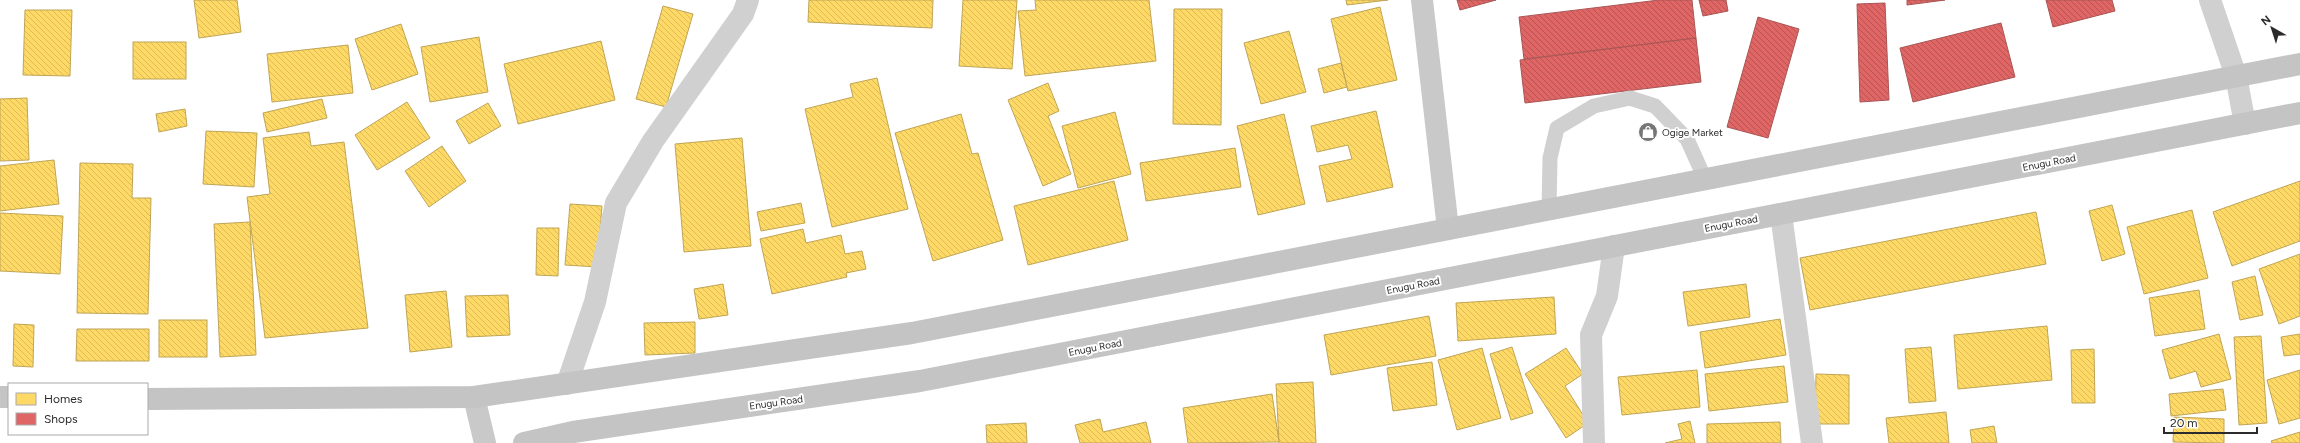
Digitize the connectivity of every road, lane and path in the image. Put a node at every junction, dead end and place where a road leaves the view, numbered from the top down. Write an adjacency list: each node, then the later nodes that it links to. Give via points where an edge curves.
1 (748, 0): 13 (street, via 743,14 653,141 616,203 595,302)
2 (1422, 0): 11 (street)
3 (2210, 0): 5 (street)
4 (2300, 64): 5 (main road)
5 (2236, 76): 7 (street); 8 (main road)
6 (2300, 113): 7 (main road, Enugu Road)
7 (2245, 124): 10 (main road, Enugu Road)
8 (1706, 179): 9 (main road); 9 (lane, via 1687,140 1655,106 1630,98 1594,106 1557,128 1550,158)
9 (1549, 210): 11 (main road)
10 (1781, 214): 12 (main road, Enugu Road); 19 (street)
11 (1448, 229): 13 (main road, via 912,333)
12 (1614, 246): 17 (main road, Enugu Road, via 920,381 574,432); 18 (street, via 1607,296 1591,335)
13 (567, 384): 14 (main road)
14 (474, 397): 15 (main road); 16 (street)
15 (148, 399)
16 (485, 443)
17 (524, 443)
18 (1594, 443)
19 (1812, 443)

